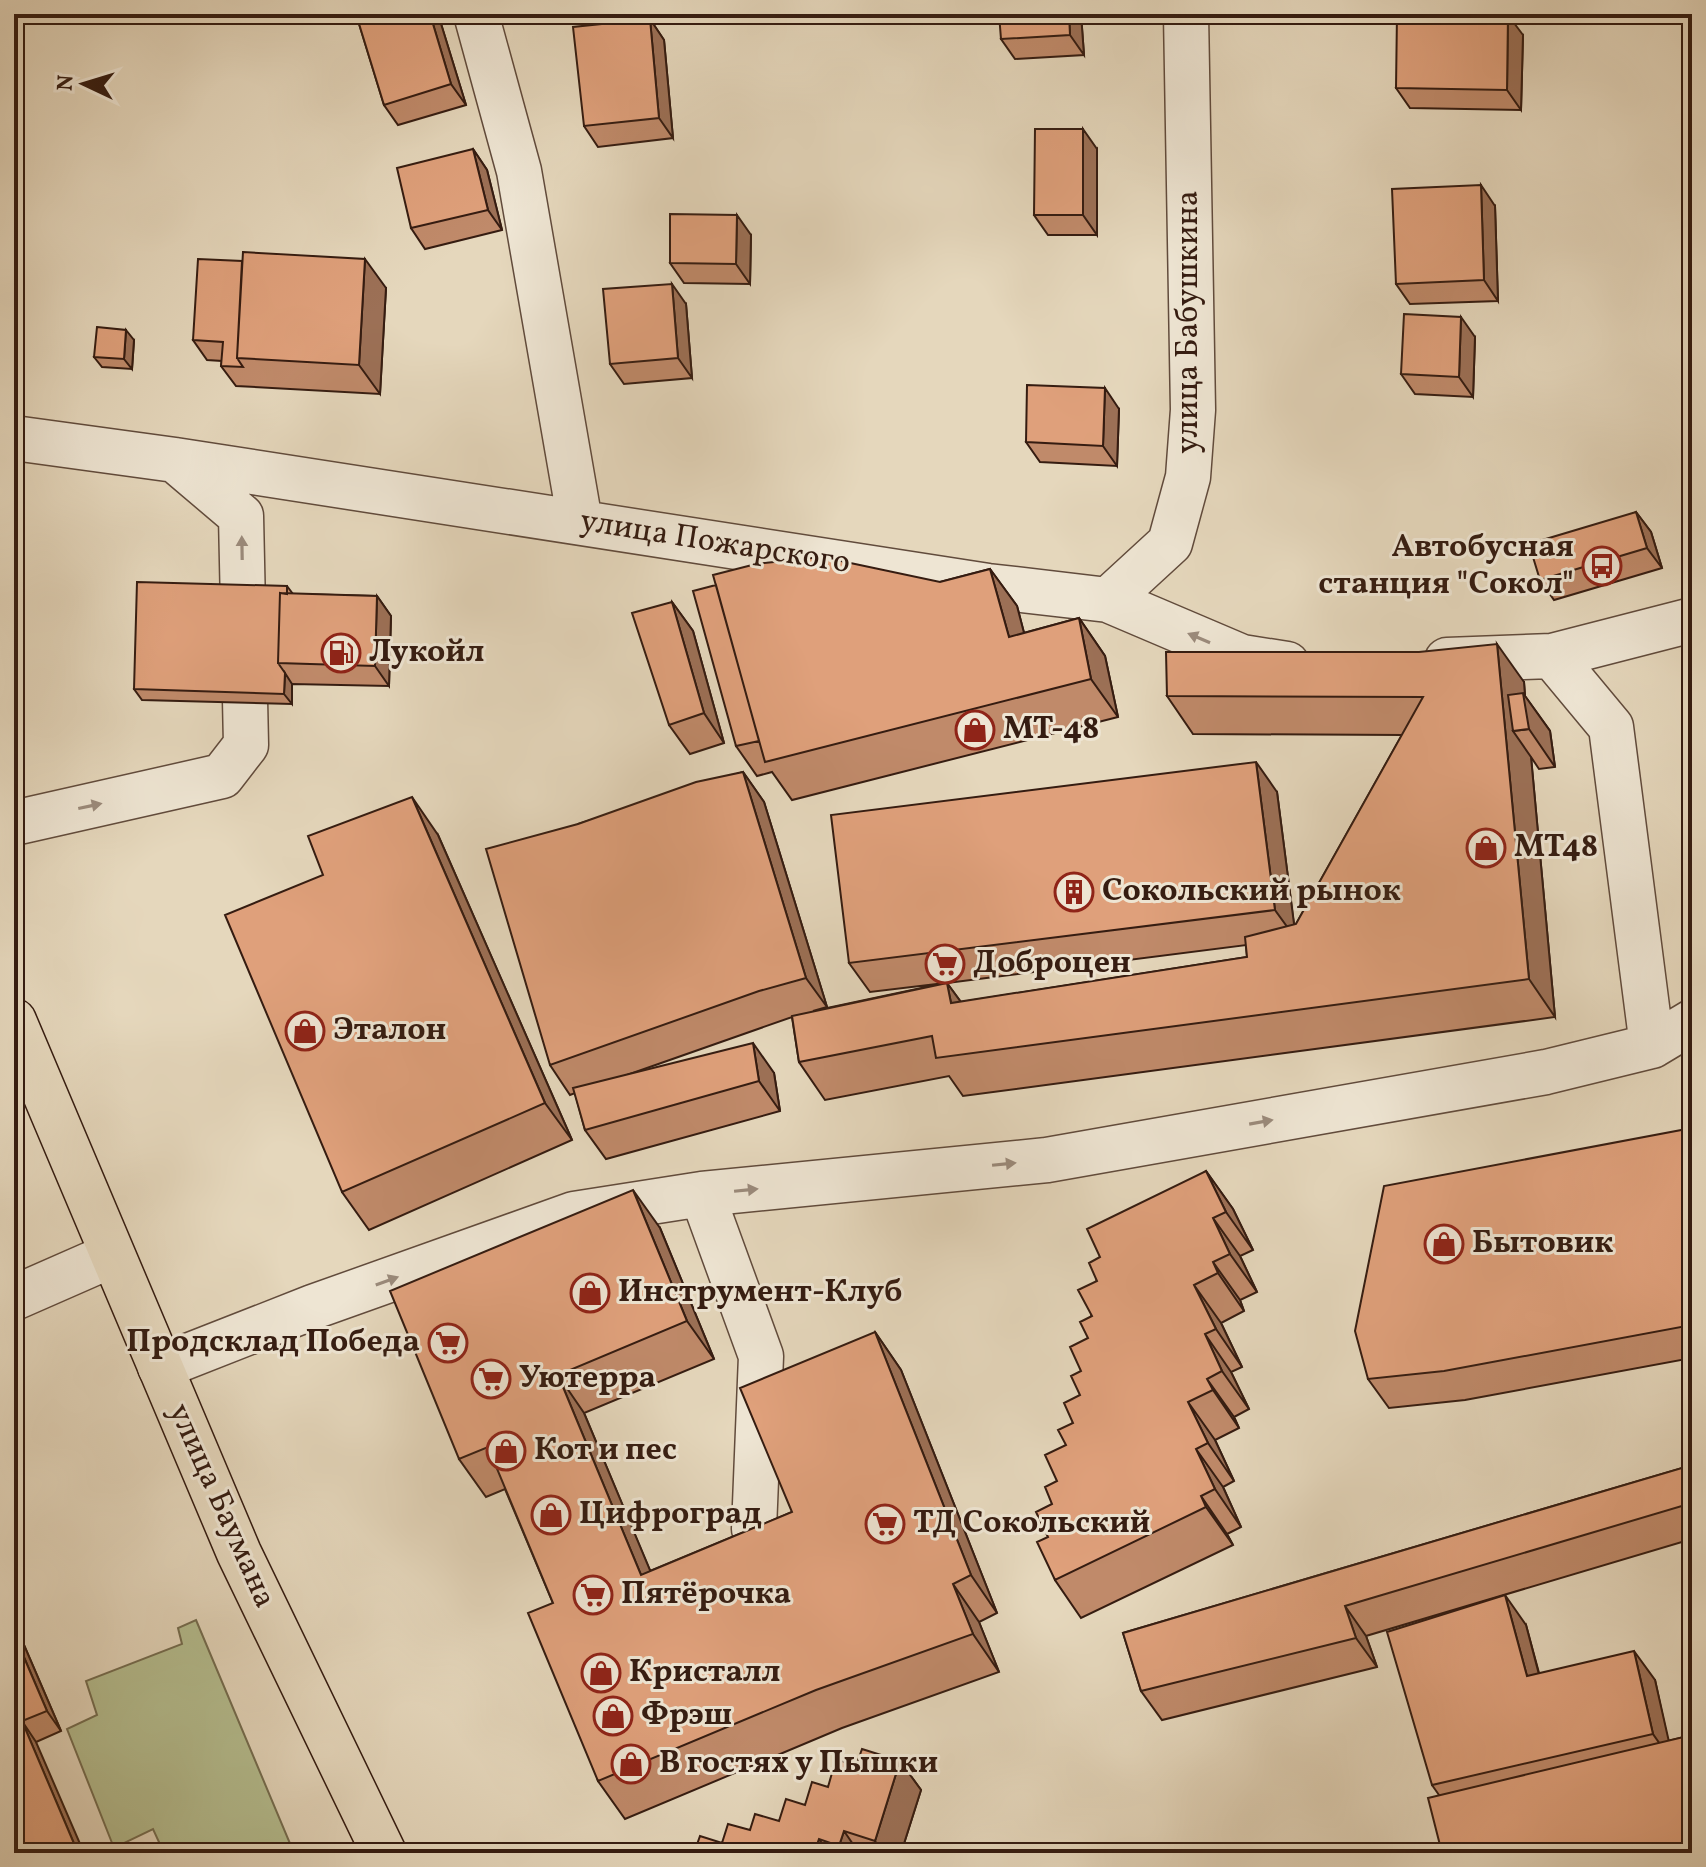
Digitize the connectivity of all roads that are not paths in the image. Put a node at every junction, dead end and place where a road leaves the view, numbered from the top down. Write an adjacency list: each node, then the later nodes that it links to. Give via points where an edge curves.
1 (476, 14): 5 (street, via 519,171)
2 (1186, 14): 6 (street, улица Бабушкина, via 1193,410 1188,477 1170,543)
3 (14, 438): 4 (street, улица Пожарского)
4 (175, 460): 5 (street, улица Пожарского); 11 (street, one-way to 4, via 222,776 246,745 241,516)
5 (580, 522): 6 (street, улица Пожарского)
6 (1108, 600): 10 (street, улица Пожарского, one-way to 6, via 1301,667 1242,657)
7 (1692, 620): 8 (street)
8 (1552, 656): 9 (street); 14 (street, via 1611,727)
9 (1410, 662)
10 (1332, 665)
11 (14, 823)
12 (14, 1021): 16 (main road, улица Баумана)
13 (1692, 1022): 14 (street)
14 (1652, 1046): 15 (street, one-way to 14, via 1047,1160 1546,1072)
15 (702, 1194): 18 (street, one-way to 15, via 574,1214); 19 (street, via 761,1356)
16 (112, 1255): 17 (street); 18 (main road, улица Баумана)
17 (14, 1298)
18 (160, 1367): 20 (main road, улица Баумана, via 239,1553)
19 (754, 1529)
20 (384, 1853)

